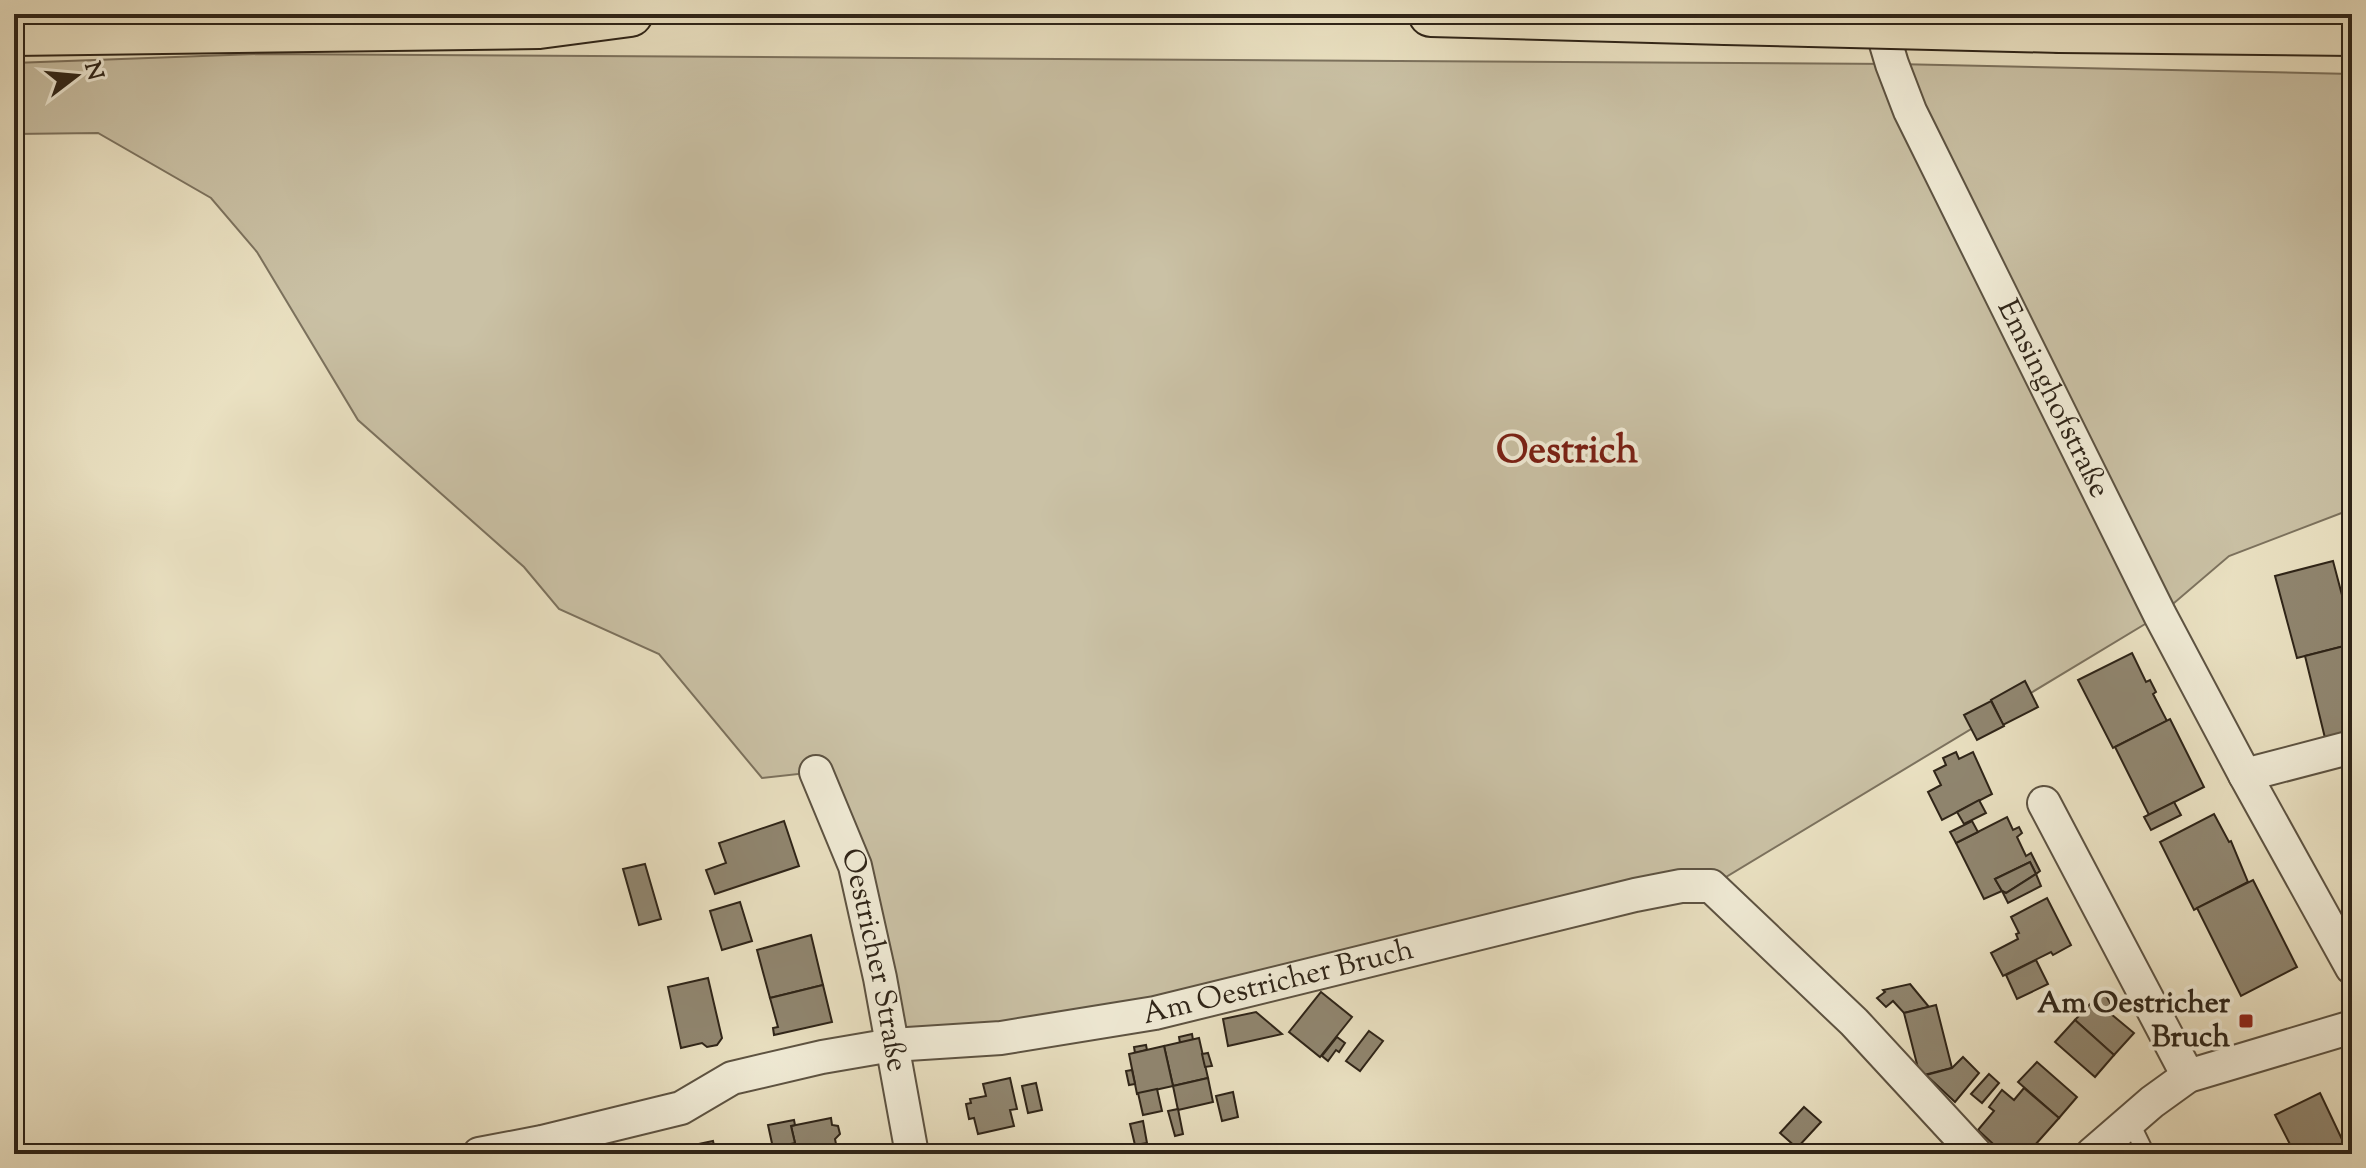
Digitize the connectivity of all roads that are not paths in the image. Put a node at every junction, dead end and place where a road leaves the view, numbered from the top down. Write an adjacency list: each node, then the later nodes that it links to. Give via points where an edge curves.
1 (630, 14): 4 (highway, via 539,26)
2 (1431, 14): 5 (highway, bridge)
3 (1877, 14): 8 (street, Emsinghofstraße, via 1924,141)
4 (14, 33)
5 (2352, 33)
6 (2352, 747): 8 (street)
7 (816, 772): 12 (street, Oestricher Straße, via 855,866)
8 (2245, 775): 10 (street, Emsinghofstraße)
9 (2044, 803): 13 (street)
10 (2352, 968)
11 (2352, 1027): 13 (street)
12 (892, 1045): 15 (street, Am Oestricher Bruch, via 732,1078 681,1108); 16 (street, Oestricher Straße); 17 (street, Am Oestricher Bruch, via 1001,1038 1155,1013 1635,895 1711,886 1854,1022)
13 (2188, 1076): 14 (street)
14 (2130, 1121): 18 (street); 19 (lane)
15 (479, 1154)
16 (912, 1154)
17 (1976, 1154)
18 (2092, 1154)
19 (2146, 1154)

